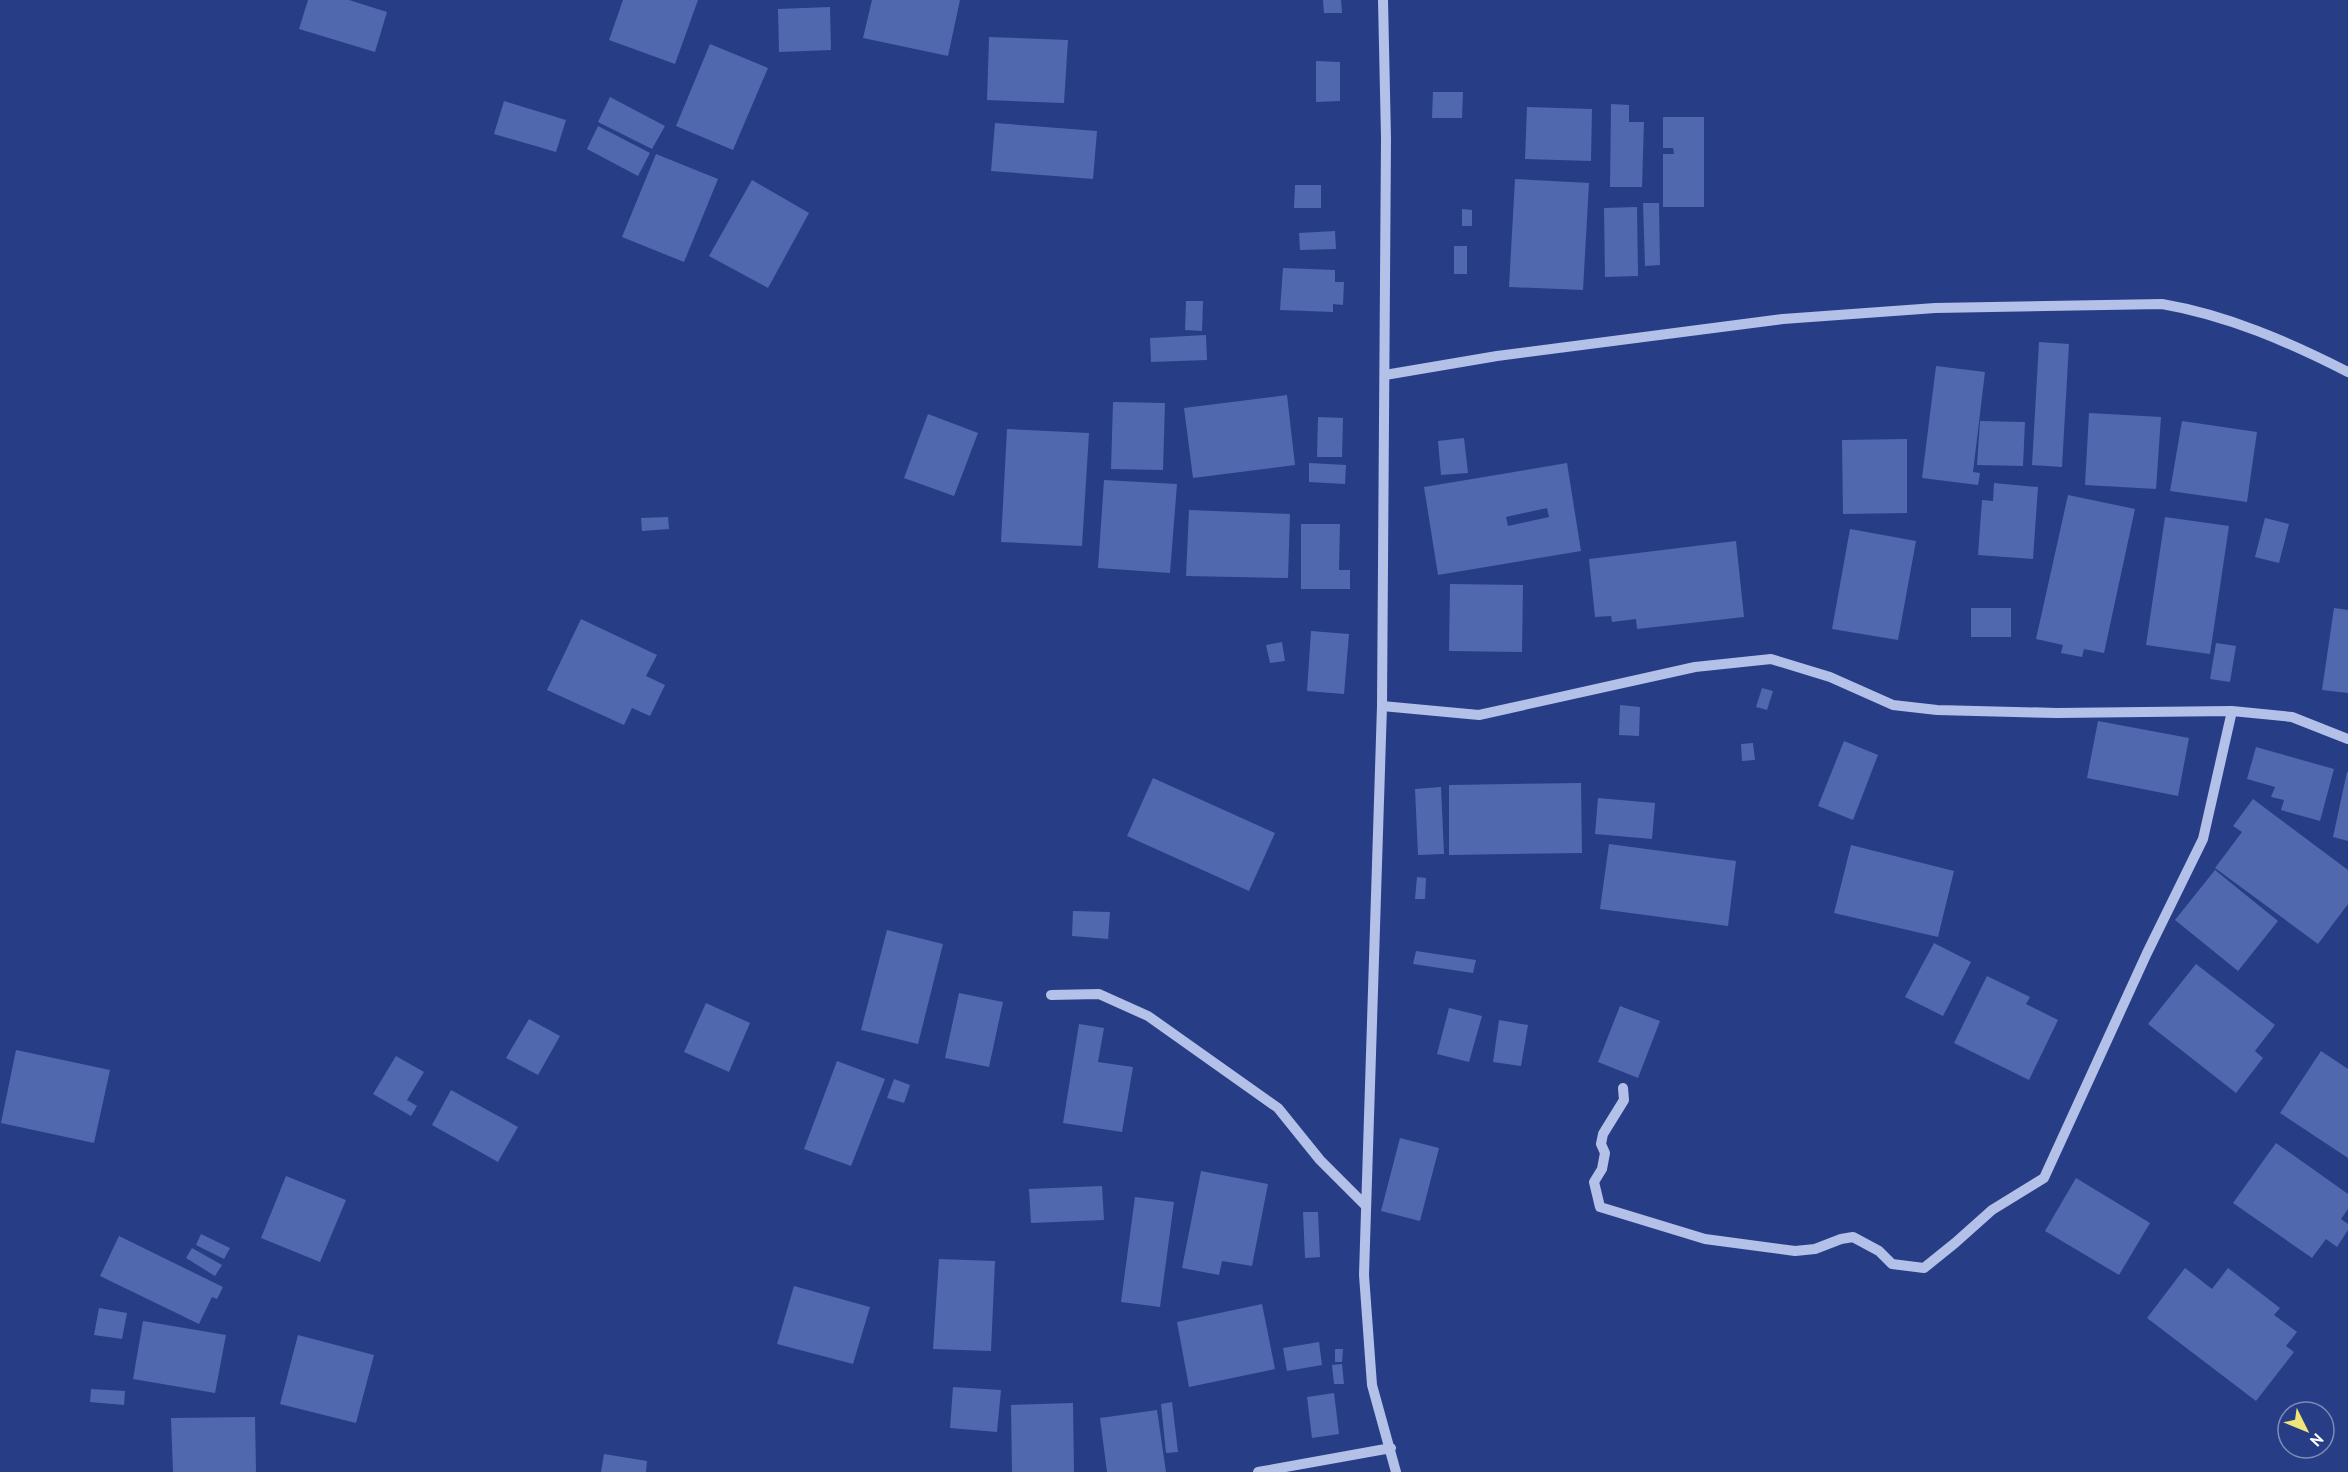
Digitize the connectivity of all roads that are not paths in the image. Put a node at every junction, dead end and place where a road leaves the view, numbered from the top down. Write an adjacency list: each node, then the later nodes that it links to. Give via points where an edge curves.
1 (1383, 0): 3 (street)
2 (2348, 372): 3 (street, via 2241,324 2198,310 2162,304 1935,308 1783,319 1497,356)
3 (1385, 375): 4 (street)
4 (1382, 706): 5 (street, via 1479,715 1695,667 1771,659 1830,677 1893,705 1937,710); 9 (street)
5 (2232, 711): 6 (street, via 2292,717); 8 (street, via 2204,839 2044,1178 1992,1210 1924,1268 1892,1264 1879,1251 1853,1237 1815,1249 1788,1250 1704,1239 1600,1207 1594,1182 1605,1153 1601,1144 1624,1100)
6 (2348, 739)
7 (1051, 995): 9 (street, via 1099,994 1148,1016 1278,1108 1320,1160)
8 (1623, 1088)
9 (1365, 1205): 10 (street, via 1364,1275 1372,1385)
10 (1391, 1448): 11 (street); 12 (street)
11 (1258, 1472)
12 (1396, 1472)

